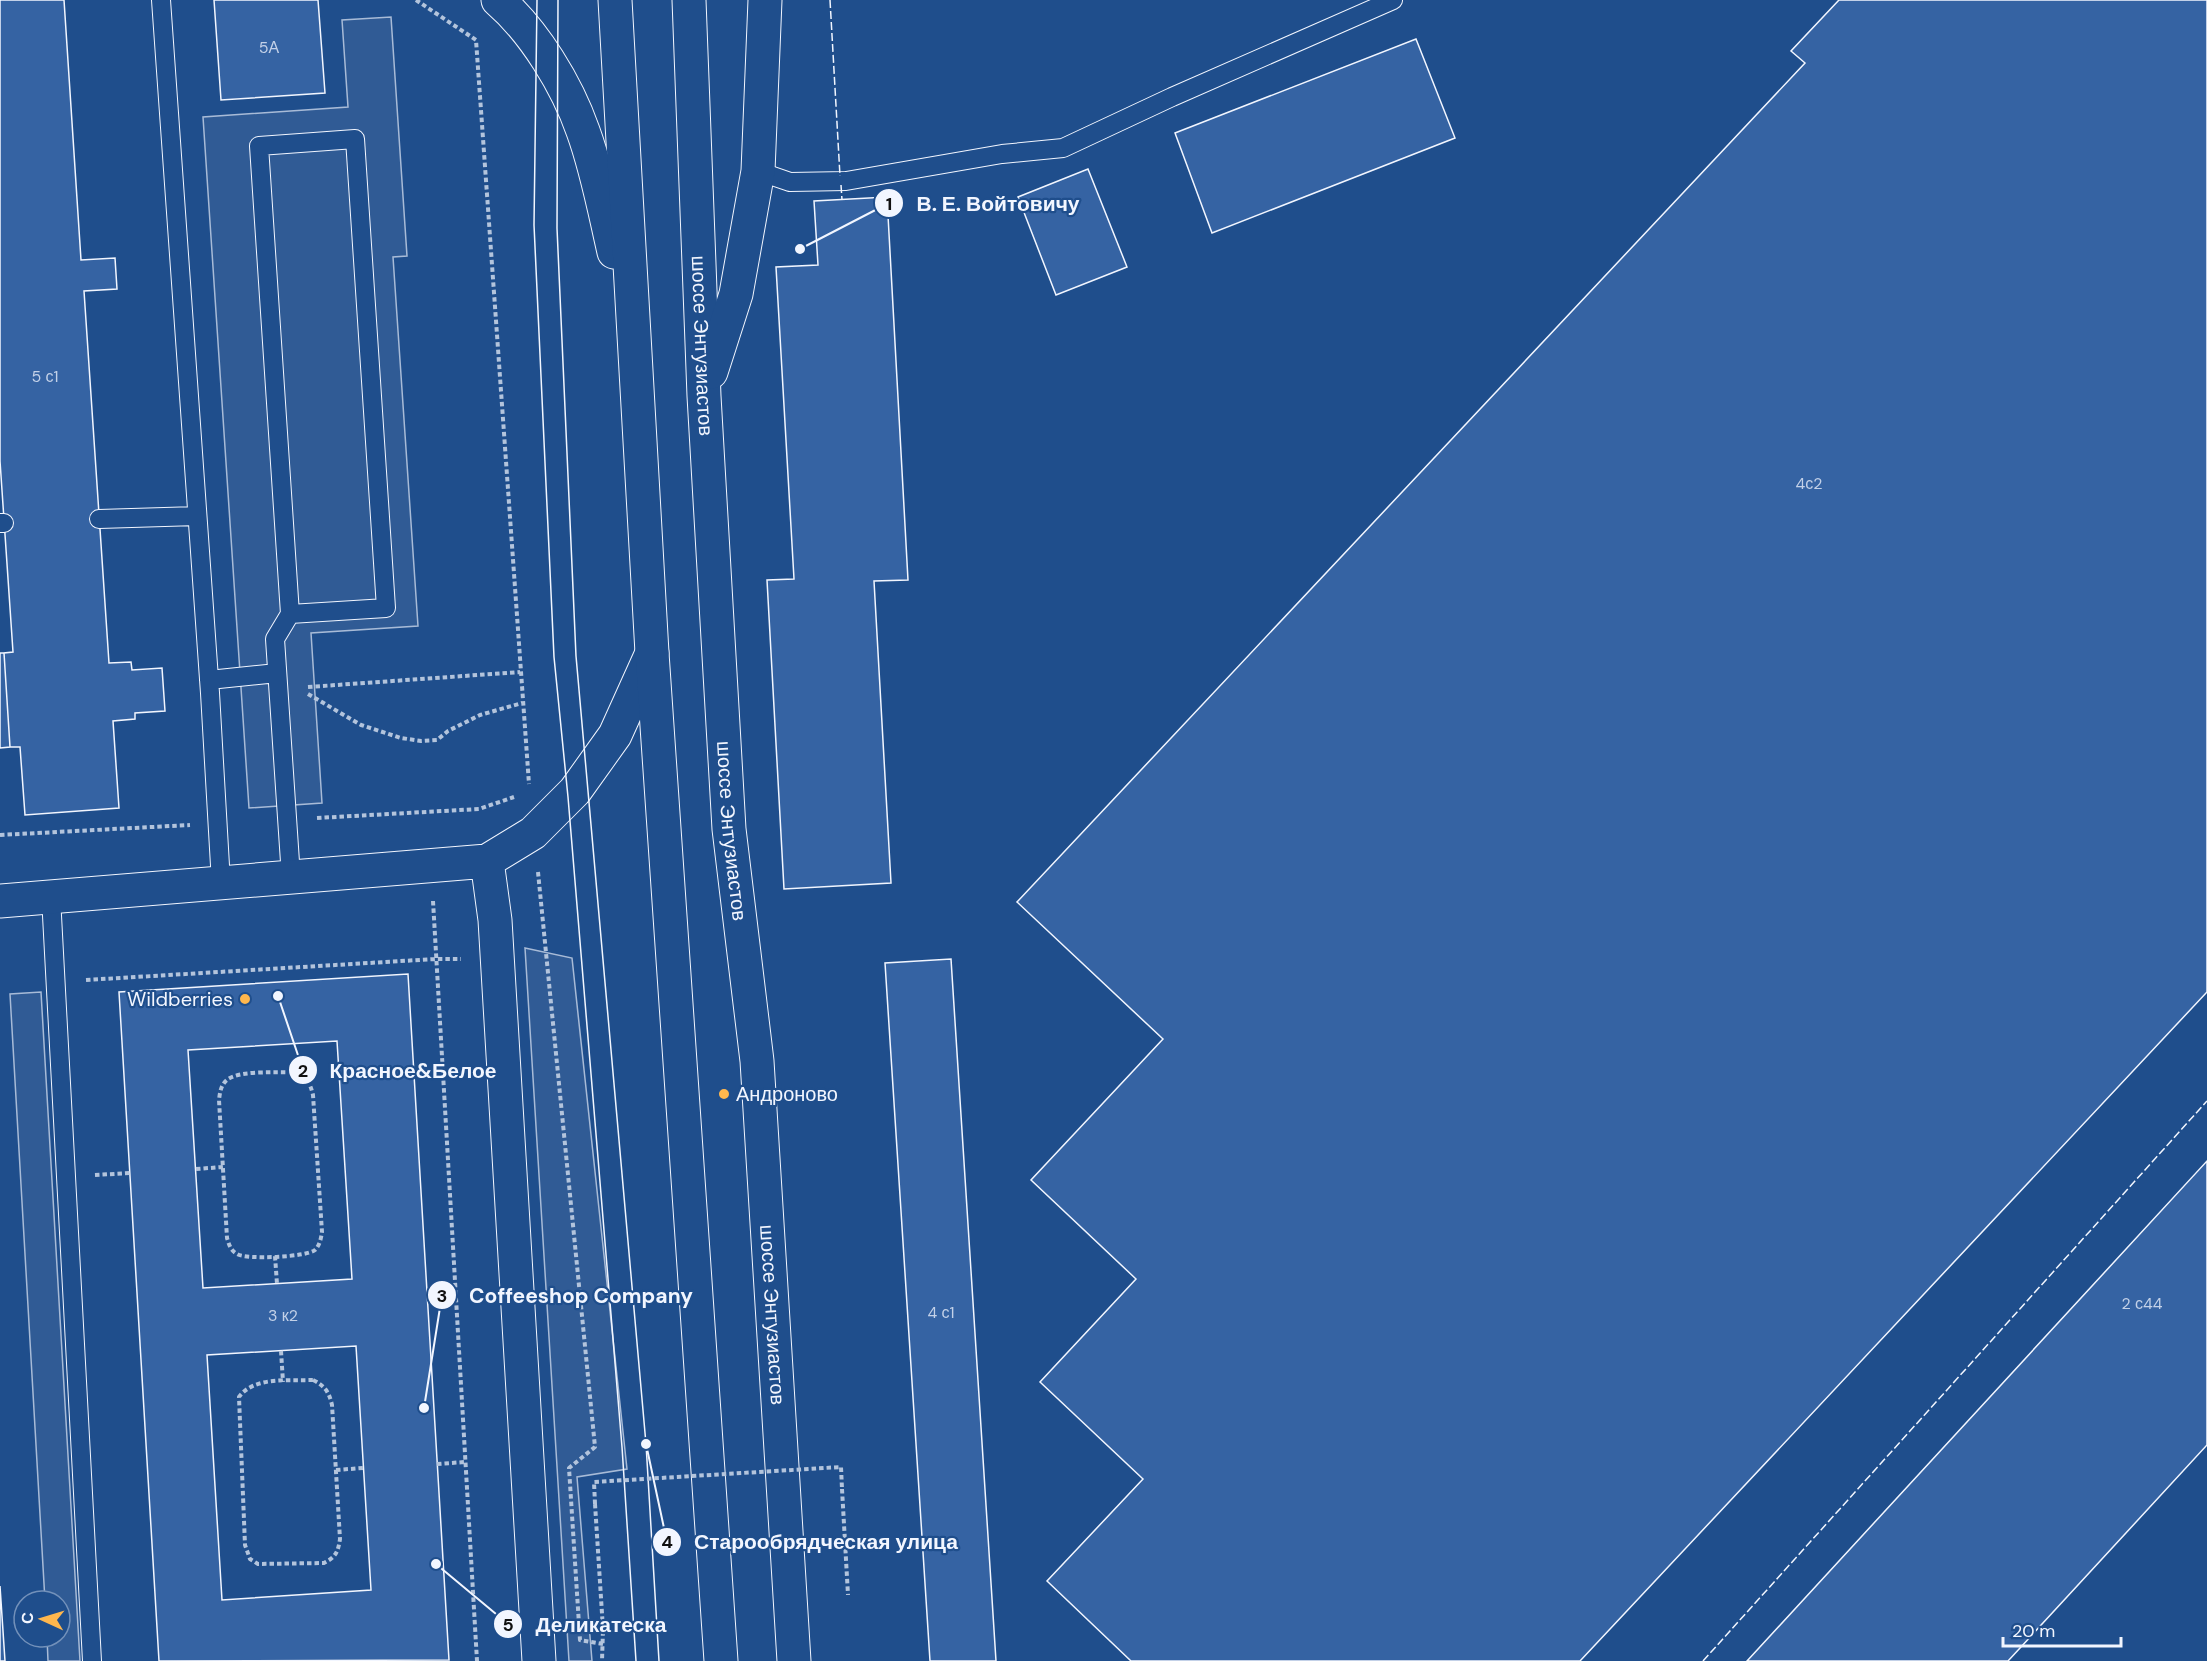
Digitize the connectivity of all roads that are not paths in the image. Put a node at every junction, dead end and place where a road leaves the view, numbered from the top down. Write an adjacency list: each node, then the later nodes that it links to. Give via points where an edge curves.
1 (161, 0): 10 (lane)
2 (615, 0): 8 (main road)
3 (689, 0): 9 (main road, шоссе Энтузиастов)
4 (765, 0): 7 (main road)
5 (1394, 0): 7 (lane, via 1063,148 1002,154 846,181 790,182)
6 (507, 5): 8 (main road, via 558,77 583,130)
7 (758, 171): 9 (main road, via 736,294)
8 (635, 338): 13 (main road)
9 (704, 396): 24 (main road, шоссе Энтузиастов, via 729,829 757,1061)
10 (197, 516): 11 (lane); 14 (lane)
11 (99, 519)
12 (290, 614): 12 (lane, via 259,146 355,139 386,608); 15 (lane, via 275,639)
13 (652, 653): 16 (main road, via 615,735 575,790 533,833); 23 (main road)
14 (209, 680): 15 (lane); 18 (lane)
15 (283, 683): 17 (lane)
16 (488, 861): 17 (main road); 22 (main road, via 495,920)
17 (291, 877): 18 (main road)
18 (221, 883): 19 (main road)
19 (51, 897): 20 (main road); 21 (lane)
20 (0, 901)
21 (92, 1661)
22 (539, 1661)
23 (721, 1661)
24 (794, 1661)

